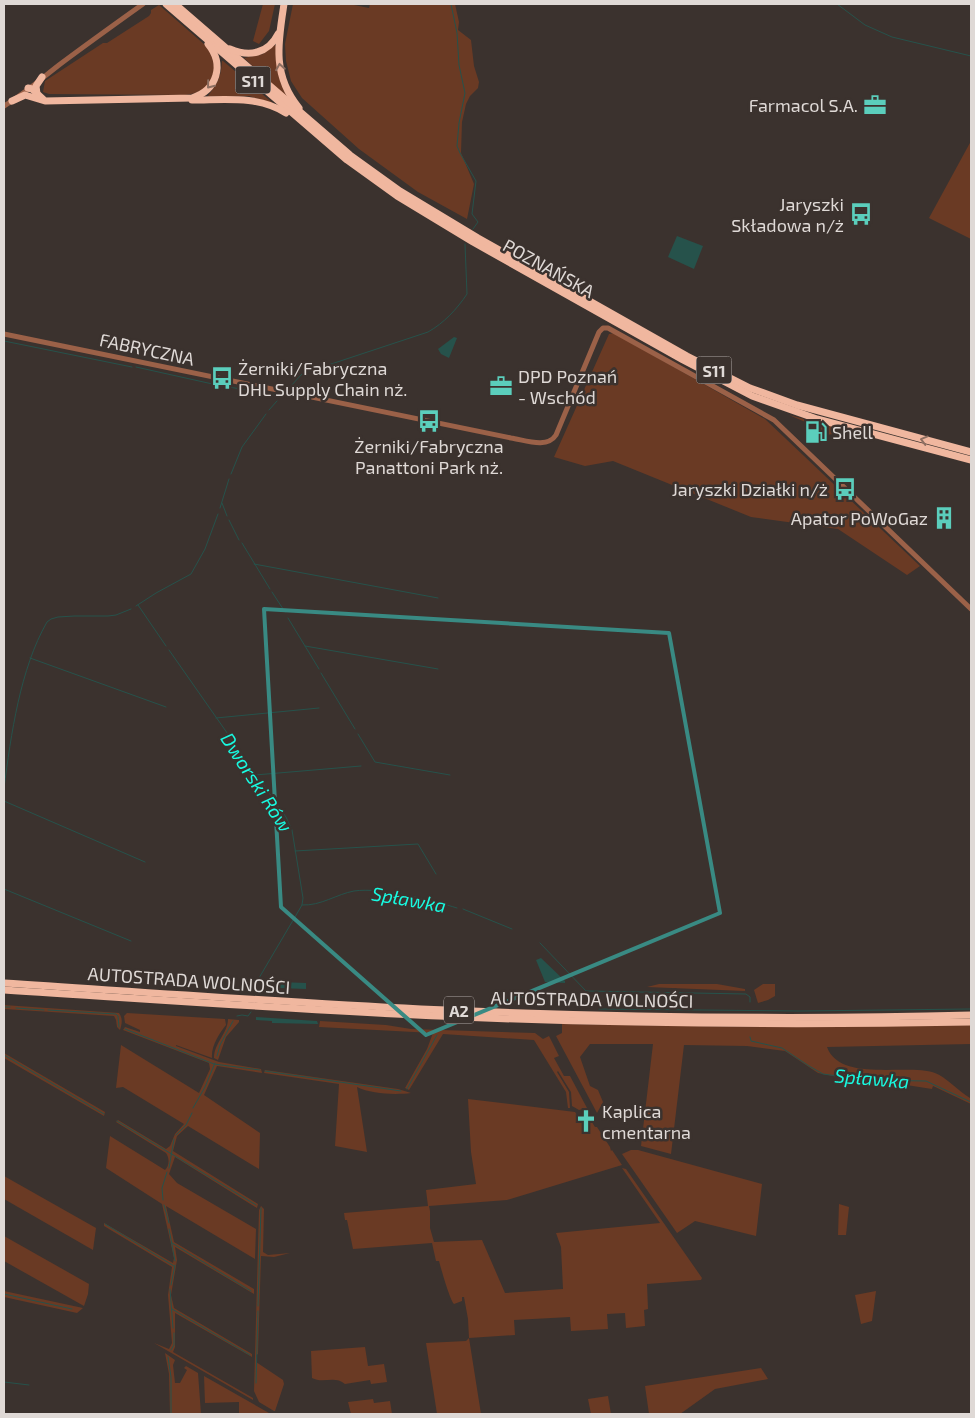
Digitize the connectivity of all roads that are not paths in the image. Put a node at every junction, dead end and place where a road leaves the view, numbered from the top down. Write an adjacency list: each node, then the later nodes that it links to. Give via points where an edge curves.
1 (143, 4): 8 (street)
2 (166, 4): 6 (highway, POZNAŃSKA / S11)
3 (175, 4): 7 (highway, POZNAŃSKA / S11)
4 (284, 4): 5 (highway)
5 (280, 28): 7 (highway, via 272,44 257,53 241,53); 14 (highway, one-way to 5, via 283,81 278,54)
6 (195, 29): 11 (highway, one-way to 11, via 214,54 217,73 207,90 197,96); 14 (highway, POZNAŃSKA / S11)
7 (219, 43): 14 (highway, POZNAŃSKA / S11)
8 (42, 78): 9 (street); 10 (highway, via 36,86)
9 (28, 88): 10 (highway); 12 (street); 13 (street)
10 (35, 96): 11 (highway, via 51,100); 12 (highway)
11 (180, 99): 14 (highway, via 260,102 282,110)
12 (12, 100): 13 (street)
13 (4, 105)
14 (313, 129): 16 (highway, POZNAŃSKA / S11, via 370,177 430,217 684,360); 20 (highway, POZNAŃSKA / S11, one-way to 14, via 797,405 725,376 435,214)
15 (4, 334): 22 (street, FABRYCZNA, via 541,443 551,441 556,435 599,332 606,328 774,420)
16 (774, 405): 17 (highway); 19 (highway, POZNAŃSKA / S11)
17 (787, 416)
18 (852, 434): 19 (highway)
19 (871, 434): 21 (highway, POZNAŃSKA / S11)
20 (971, 452)
21 (971, 460)
22 (971, 609)
23 (4, 984): 25 (highway, AUTOSTRADA WOLNOŚCI / A2, via 343,1005 555,1014 800,1018)
24 (4, 990): 26 (highway, AUTOSTRADA WOLNOŚCI / A2, via 553,1020 773,1024)
25 (971, 1015)
26 (971, 1022)

